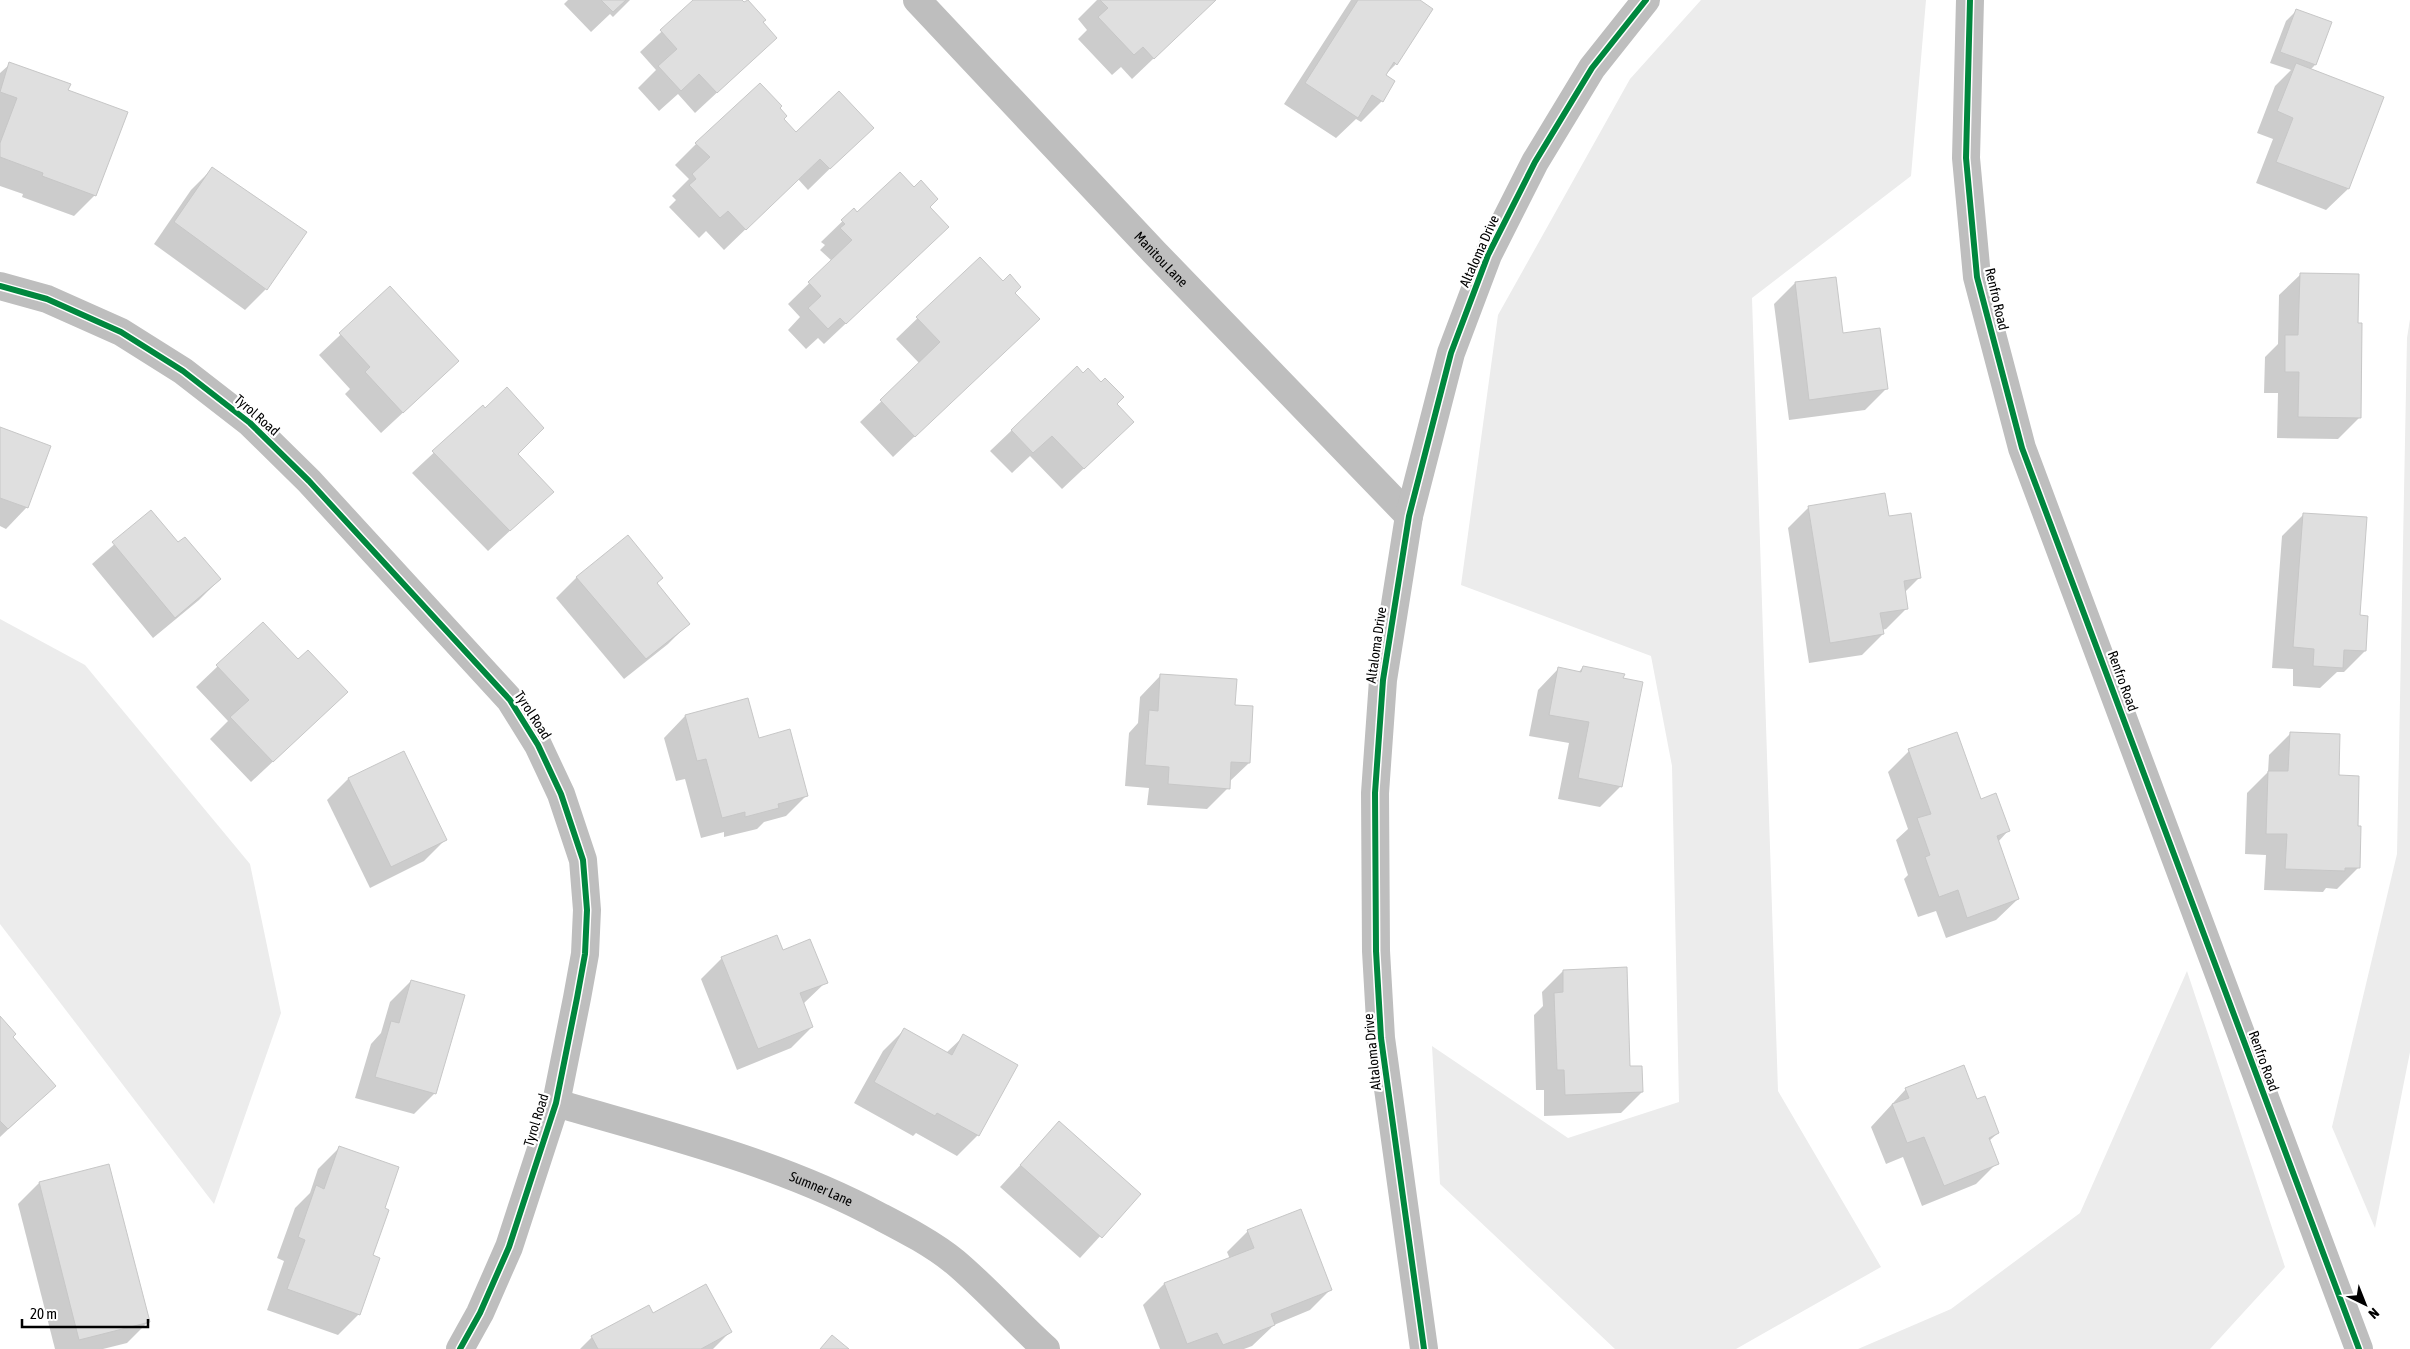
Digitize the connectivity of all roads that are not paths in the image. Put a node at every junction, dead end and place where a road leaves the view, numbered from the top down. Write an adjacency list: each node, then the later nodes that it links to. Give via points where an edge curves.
1 (917, 0): 5 (street, Manitou Lane)
2 (1646, 0): 5 (street, Altaloma Drive, via 1592,68 1535,162 1488,255 1451,353)
3 (1970, 0): 10 (street, Renfro Road, via 1966,158 1977,277 2022,448)
4 (0, 286): 6 (street, Tyrol Road, via 47,299 121,332 184,371 250,423 309,481 510,700 538,745 561,794 583,860 587,910 585,954)
5 (1409, 516): 9 (street, Altaloma Drive, via 1383,680 1375,794 1376,951 1381,1038)
6 (556, 1102): 7 (street, Tyrol Road, via 509,1247); 8 (street, Sumner Lane, via 747,1159 854,1202 910,1232 955,1262)
7 (460, 1349)
8 (1046, 1349)
9 (1424, 1349)
10 (2359, 1349)

